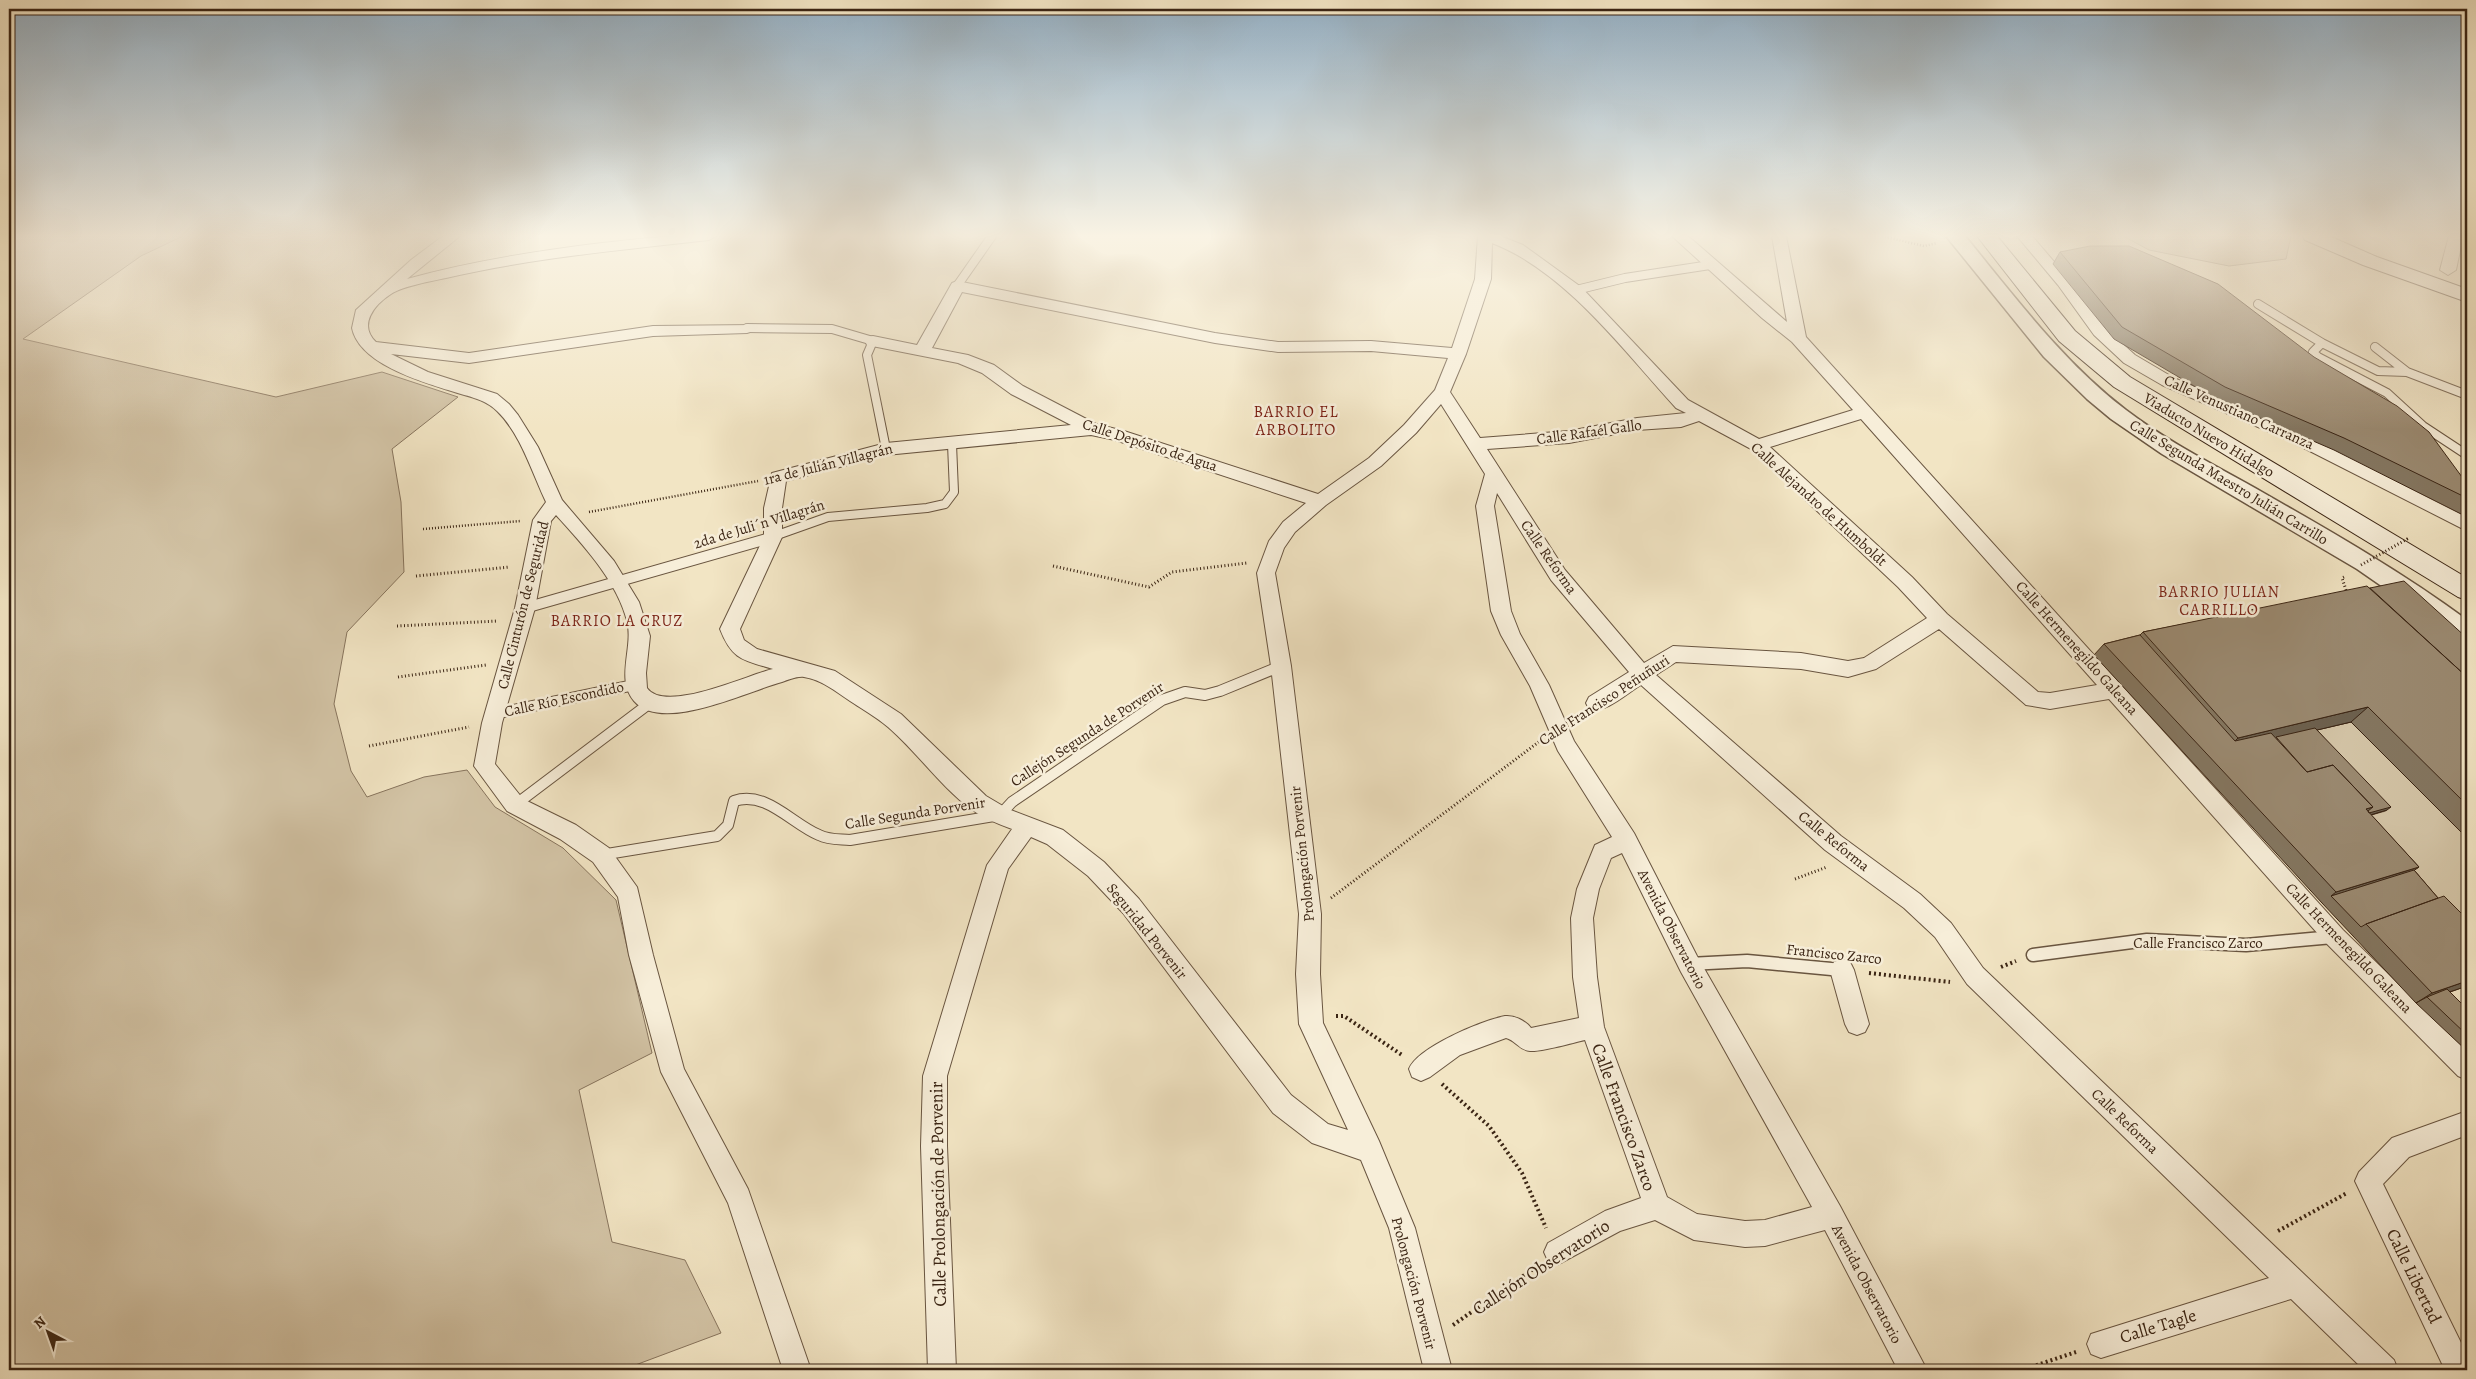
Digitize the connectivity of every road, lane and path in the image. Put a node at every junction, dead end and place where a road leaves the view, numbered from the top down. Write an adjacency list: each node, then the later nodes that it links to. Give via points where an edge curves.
1 (376, 300): 16 (street, via 362,313 360,331)
2 (950, 300): 18 (street)
3 (1029, 300): 19 (street, via 1216,338 1278,347 1371,346)
4 (1477, 300): 19 (street)
5 (1586, 300): 24 (street, Calle Alejandro de Humboldt, via 1682,404)
6 (1753, 300): 13 (street, Calle Hermenegildo Galeana)
7 (1791, 300): 13 (street)
8 (2007, 300): 46 (street, Calle Segunda Maestro Julián Carrillo, via 2076,378 2118,414 2173,452)
9 (2038, 300): 48 (main road, Viaducto Nuevo Hidalgo, via 2067,336 2122,382)
10 (2076, 300): 36 (street, Calle Venustiano Carranza, via 2094,327 2137,364 2198,396 2270,425 2352,464)
11 (2258, 304): 15 (lane)
12 (747, 328): 14 (lane, via 832,329); 16 (street, via 653,331 469,358)
13 (1798, 338): 23 (street, Calle Hermenegildo Galeana)
14 (873, 342): 18 (street, Calle Depósito de Agua); 29 (lane, via 867,355)
15 (2322, 343): 20 (lane, via 2378,371); 30 (lane, via 2314,352 2318,357 2387,394 2423,426)
16 (370, 346): 34 (street, Calle Cinturón de Seguridad, via 422,376 494,399 510,414 525,437)
17 (2375, 348): 20 (lane)
18 (922, 351): 25 (street, Calle Depósito de Agua, via 962,359 988,369 1016,390)
19 (1458, 354): 21 (street)
20 (2407, 372): 22 (lane)
21 (1442, 392): 27 (street, Calle Reforma); 33 (street, Prolongación Porvenir, via 1375,462)
22 (2467, 395)
23 (1864, 412): 28 (street); 54 (street, Calle Hermenegildo Galeana)
24 (1701, 414): 27 (street, Calle Rafaél Gallo, via 1681,421 1637,424 1569,437); 28 (street, Calle Alejandro de Humboldt)
25 (1090, 429): 26 (street, 1ra de Julián Villagrán); 33 (street, Calle Depósito de Agua, via 1118,435)
26 (952, 444): 29 (street, 1ra de Julián Villagrán); 38 (lane, 2da de Juli´n Villagrán, via 954,492 944,504 828,517)
27 (1475, 444): 31 (street, Calle Reforma)
28 (1757, 445): 50 (street, Calle Alejandro de Humboldt, via 1905,582)
29 (886, 449): 32 (street, 1ra de Julián Villagrán)
30 (2467, 455)
31 (1494, 473): 58 (street, Calle Reforma, via 1558,575); 65 (street, Avenida Observatorio, via 1485,506 1501,611)
32 (778, 478): 34 (path, 1ra de Julián Villagrán); 38 (street, via 773,508)
33 (1320, 501): 40 (street, Prolongación Porvenir, via 1289,527 1275,546)
34 (561, 510): 35 (street, Calle Cinturón de Seguridad); 45 (street)
35 (542, 520): 37 (path); 41 (street, Calle Cinturón de Seguridad)
36 (2467, 525)
37 (423, 529)
38 (774, 537): 45 (lane, 2da de Juli´n Villagrán); 57 (street, Seguridad Porvenir, via 730,629 736,645 751,655)
39 (2409, 538): 42 (path, bridge)
40 (1270, 560): 43 (path, via 1172,572 1149,587); 56 (street, Prolongación Porvenir, via 1266,573)
41 (533, 565): 44 (path); 49 (street, Calle Cinturón de Seguridad)
42 (2362, 565)
43 (1053, 566)
44 (416, 576)
45 (620, 582): 49 (lane, 2da de Juli´n Villagrán); 60 (street, via 640,635)
46 (2396, 582): 47 (street); 52 (street, Calle Segunda Maestro Julián Carrillo)
47 (2345, 587)
48 (2467, 590)
49 (523, 614): 51 (path); 55 (street, Calle Cinturón de Seguridad)
50 (1940, 620): 58 (street, Calle Francisco Peñuñuri, via 1869,664 1848,669 1801,661 1689,653 1674,654); 61 (street, Calle Alejandro de Humboldt, via 2033,699 2050,701)
51 (397, 626)
52 (2467, 632)
53 (2100, 648): 54 (street)
54 (2080, 652): 61 (street, Calle Hermenegildo Galeana)
55 (509, 662): 59 (path); 64 (street, Calle Cinturón de Seguridad)
56 (1281, 666): 68 (lane, Callejón Segunda de Porvenir, via 1220,691 1205,695 1185,692 1162,700 1012,802); 74 (street, Prolongación Porvenir)
57 (802, 668): 62 (street, via 703,699 668,706); 68 (street, Seguridad Porvenir, via 828,676 894,720 978,802)
58 (1642, 674): 63 (street, Calle Francisco Peñuñuri); 72 (street, Calle Reforma)
59 (398, 677)
60 (634, 685): 62 (street); 64 (lane, Calle Río Escondido)
61 (2113, 690): 75 (street, Calle Hermenegildo Galeana)
62 (650, 702): 67 (lane)
63 (1596, 703)
64 (493, 718): 66 (path); 67 (street, Calle Cinturón de Seguridad, via 484,766)
65 (1558, 728): 70 (street, Avenida Observatorio, via 1565,745); 74 (path, Calle Francisco Peñuñuri)
66 (369, 746)
67 (515, 805): 71 (street, via 568,832)
68 (1000, 815): 69 (street, Seguridad Porvenir); 71 (lane, Calle Segunda Porvenir, via 850,840 825,838 764,803 743,797 734,801 728,825 717,836)
69 (1026, 825): 86 (street, Seguridad Porvenir, via 1056,838 1096,869 1131,906 1282,1104 1321,1134); 96 (street, Calle Prolongación de Porvenir, via 998,865 935,1076 934,1146)
70 (1626, 840): 77 (street, Avenida Observatorio); 82 (street, Calle Francisco Zarco, via 1603,852 1588,888 1582,918)
71 (601, 855): 95 (street, via 629,894 641,954 673,1072 739,1198)
72 (1853, 858): 73 (path); 79 (street, Calle Reforma, via 1912,901 1943,930)
73 (1795, 879)
74 (1310, 914): 80 (street, Prolongación Porvenir, via 1308,974)
75 (2334, 937): 76 (lane, Calle Francisco Zarco, via 2246,945 2147,940); 83 (street, Calle Hermenegildo Galeana)
76 (2033, 956): 79 (path)
77 (1689, 964): 78 (lane, Francisco Zarco, via 1749,960); 89 (street, Avenida Observatorio)
78 (1842, 970): 79 (path, Francisco Zarco, via 1946,982 1959,982); 81 (street)
79 (1975, 976): 90 (street, Calle Reforma)
80 (1311, 1022): 84 (path, via 1330,1016 1344,1016); 86 (street, Prolongación Porvenir)
81 (1857, 1024)
82 (1592, 1028): 84 (street, Calle Francisco Zarco, via 1530,1040 1518,1030 1506,1028 1452,1047); 88 (street, Calle Francisco Zarco)
83 (2467, 1068)
84 (1421, 1069): 91 (path, via 1447,1087 1489,1126 1522,1173)
85 (2467, 1123): 87 (street, via 2401,1147)
86 (1370, 1150): 93 (street, Prolongación Porvenir, via 1402,1228)
87 (2368, 1181): 90 (path); 101 (street, Calle Libertad)
88 (1657, 1206): 89 (street, via 1694,1227 1745,1234 1765,1233); 91 (street, Callejón Observatorio, via 1614,1220)
89 (1831, 1215): 98 (street, Avenida Observatorio)
90 (2256, 1244): 92 (street, Calle Reforma)
91 (1557, 1252): 93 (path, Callejón Observatorio)
92 (2294, 1284): 94 (street, Calle Tagle); 100 (street, Calle Reforma)
93 (1429, 1342): 97 (street, Prolongación Porvenir)
94 (2101, 1344): 99 (path, Calle Tagle)
95 (797, 1370)
96 (942, 1370)
97 (1438, 1370)
98 (1913, 1370)
99 (2022, 1370)
100 (2384, 1370)
101 (2460, 1370)

